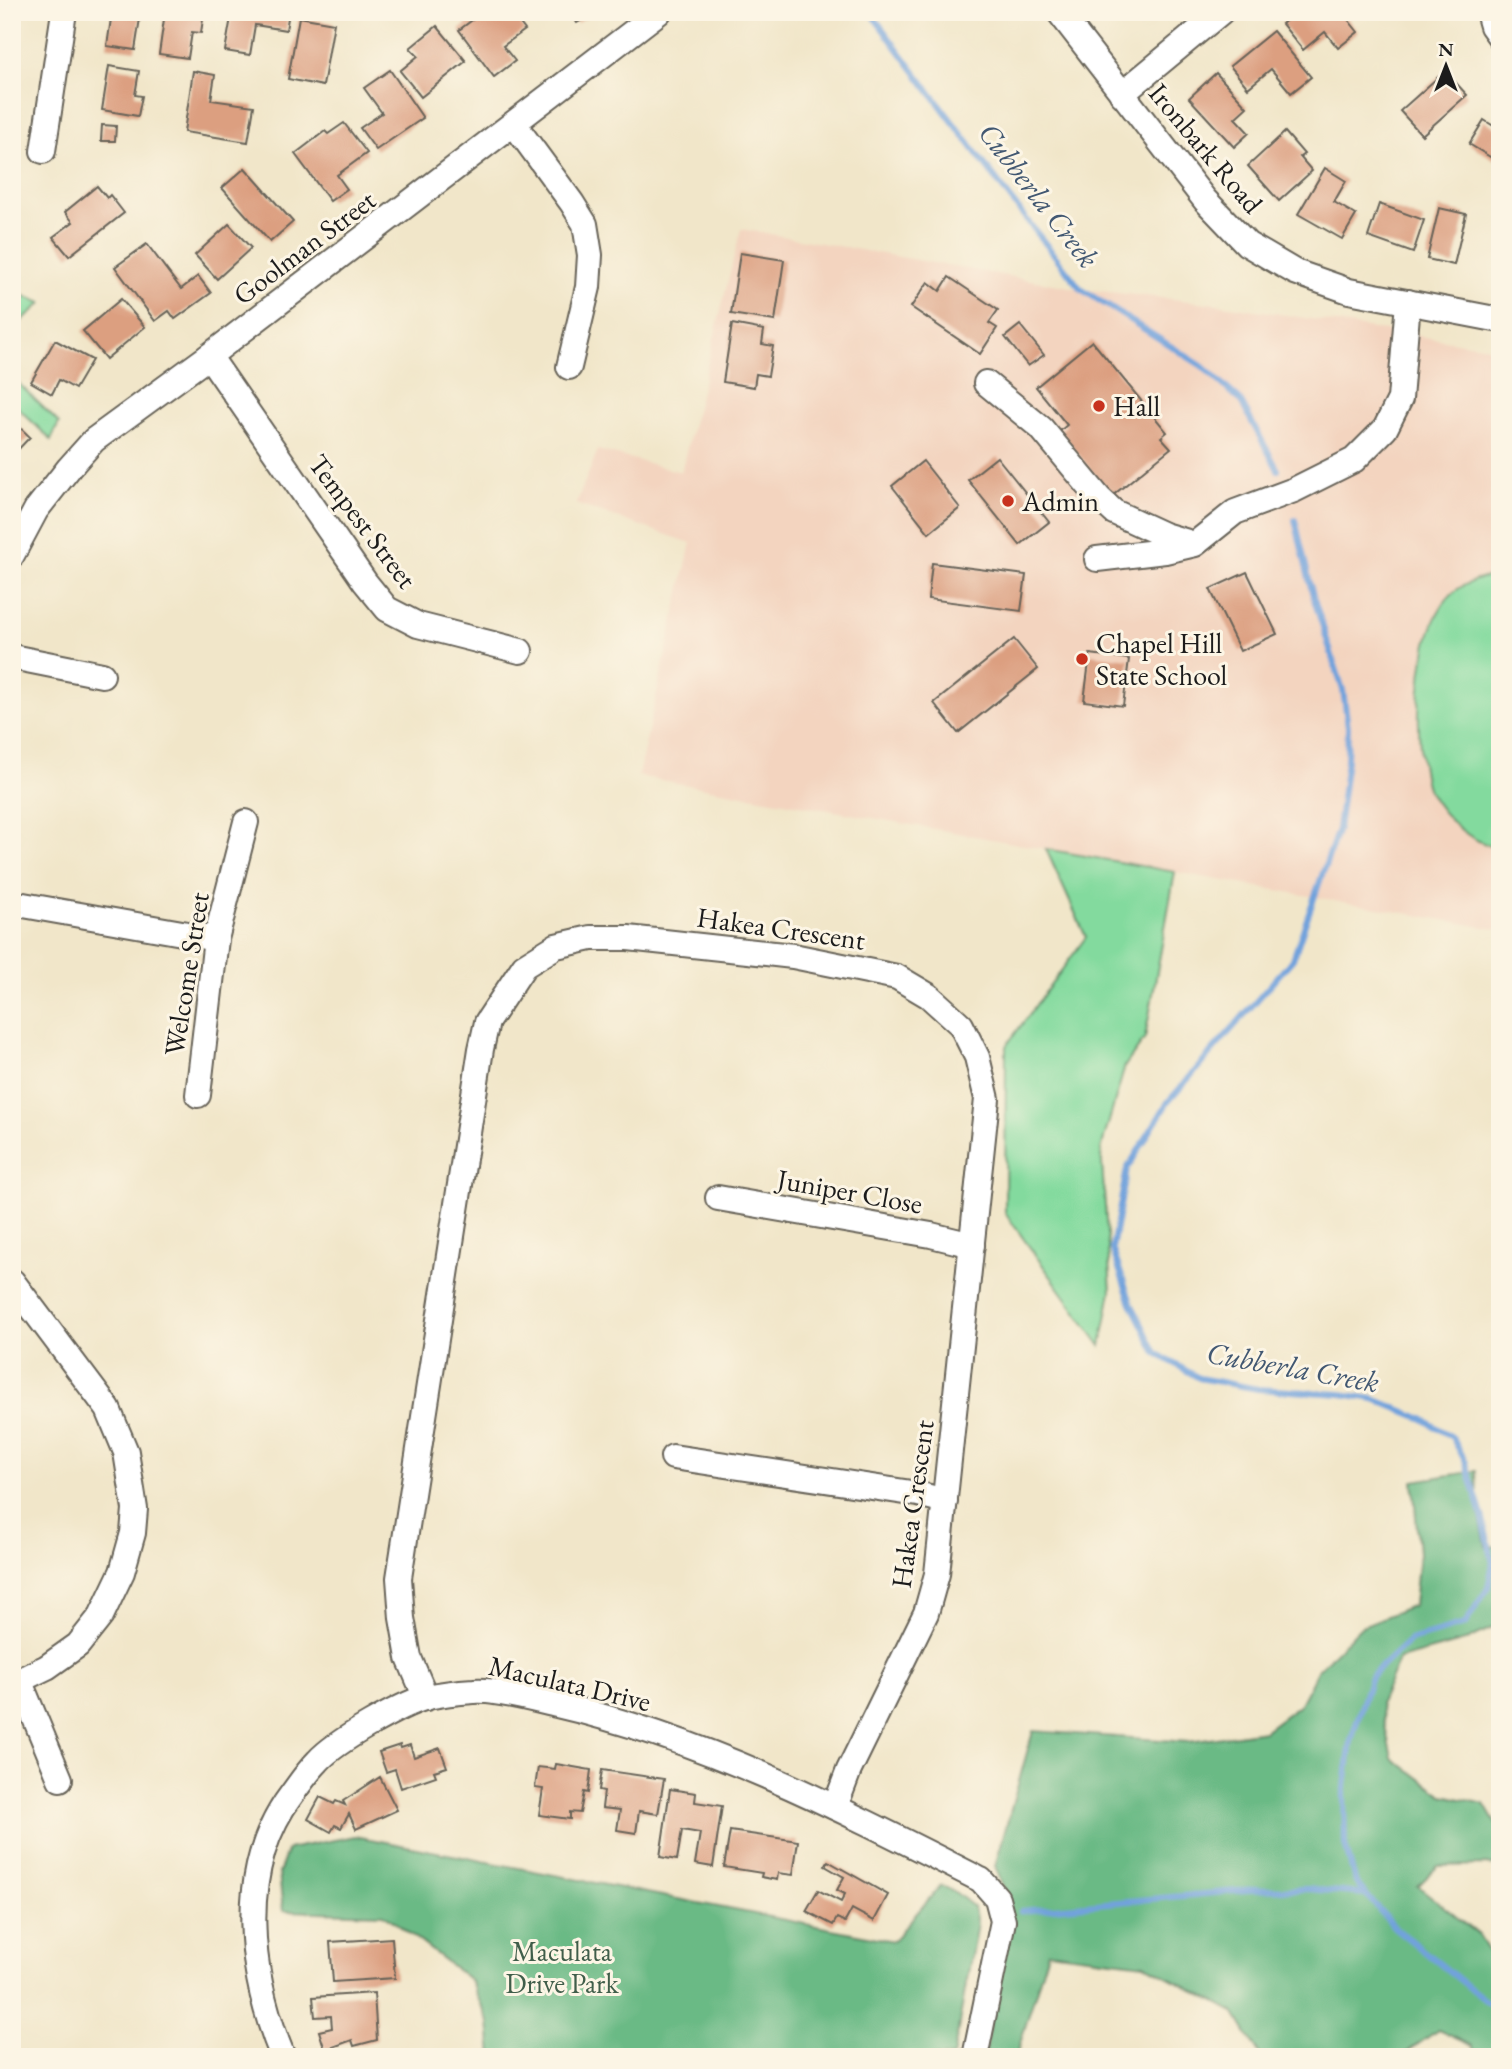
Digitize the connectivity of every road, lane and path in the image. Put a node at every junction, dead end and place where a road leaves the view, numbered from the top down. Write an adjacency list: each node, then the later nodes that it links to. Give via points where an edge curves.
1 (64, 12): 9 (street)
2 (659, 12): 8 (street, Goolman Street)
3 (1059, 12): 7 (street, Ironbark Road)
4 (1221, 12): 7 (street)
5 (1488, 12): 6 (street)
6 (1500, 37)
7 (1122, 94): 10 (street, Ironbark Road, via 1205,200 1247,244 1295,272 1349,290)
8 (514, 124): 12 (street, Goolman Street); 13 (street, via 585,224 589,287)
9 (43, 151)
10 (1408, 302): 11 (street, Ironbark Road); 15 (street, via 1400,399 1385,429 1354,460 1235,512)
11 (1500, 320)
12 (209, 356): 16 (street, Goolman Street, via 94,440 36,510); 18 (street, Tempest Street, via 387,609 418,625)
13 (569, 367)
14 (986, 383): 15 (street, via 1041,428 1114,512 1164,536)
15 (1195, 544): 17 (street)
16 (12, 555)
17 (1097, 559)
18 (520, 651)
19 (12, 657): 20 (street)
20 (102, 675)
21 (246, 822): 23 (street, Welcome Street)
22 (12, 903): 23 (street)
23 (216, 939): 24 (street, Welcome Street)
24 (198, 1096)
25 (718, 1198): 26 (street, Juniper Close)
26 (972, 1245): 29 (street, Hakea Crescent); 31 (street, Hakea Crescent, via 987,1099 977,1056 961,1025 929,996 897,977 865,969 793,956 628,938 591,938 556,946 524,967 487,1022 481,1049 399,1578 410,1658)
27 (12, 1281): 30 (street, via 108,1409 126,1452 135,1509 122,1572 101,1616 78,1645)
28 (673, 1457): 29 (street)
29 (945, 1502): 33 (street, Hakea Crescent, via 937,1574 926,1614)
30 (16, 1683): 32 (street)
31 (426, 1698): 33 (street, Maculata Drive, via 476,1690 609,1717); 34 (street, Maculata Drive, via 367,1725 319,1759 285,1804 260,1857 253,1915 258,1974 268,2021)
32 (60, 1779)
33 (835, 1807): 35 (street, Maculata Drive, via 981,1880 997,1898 1003,1921)
34 (283, 2057)
35 (975, 2057)

